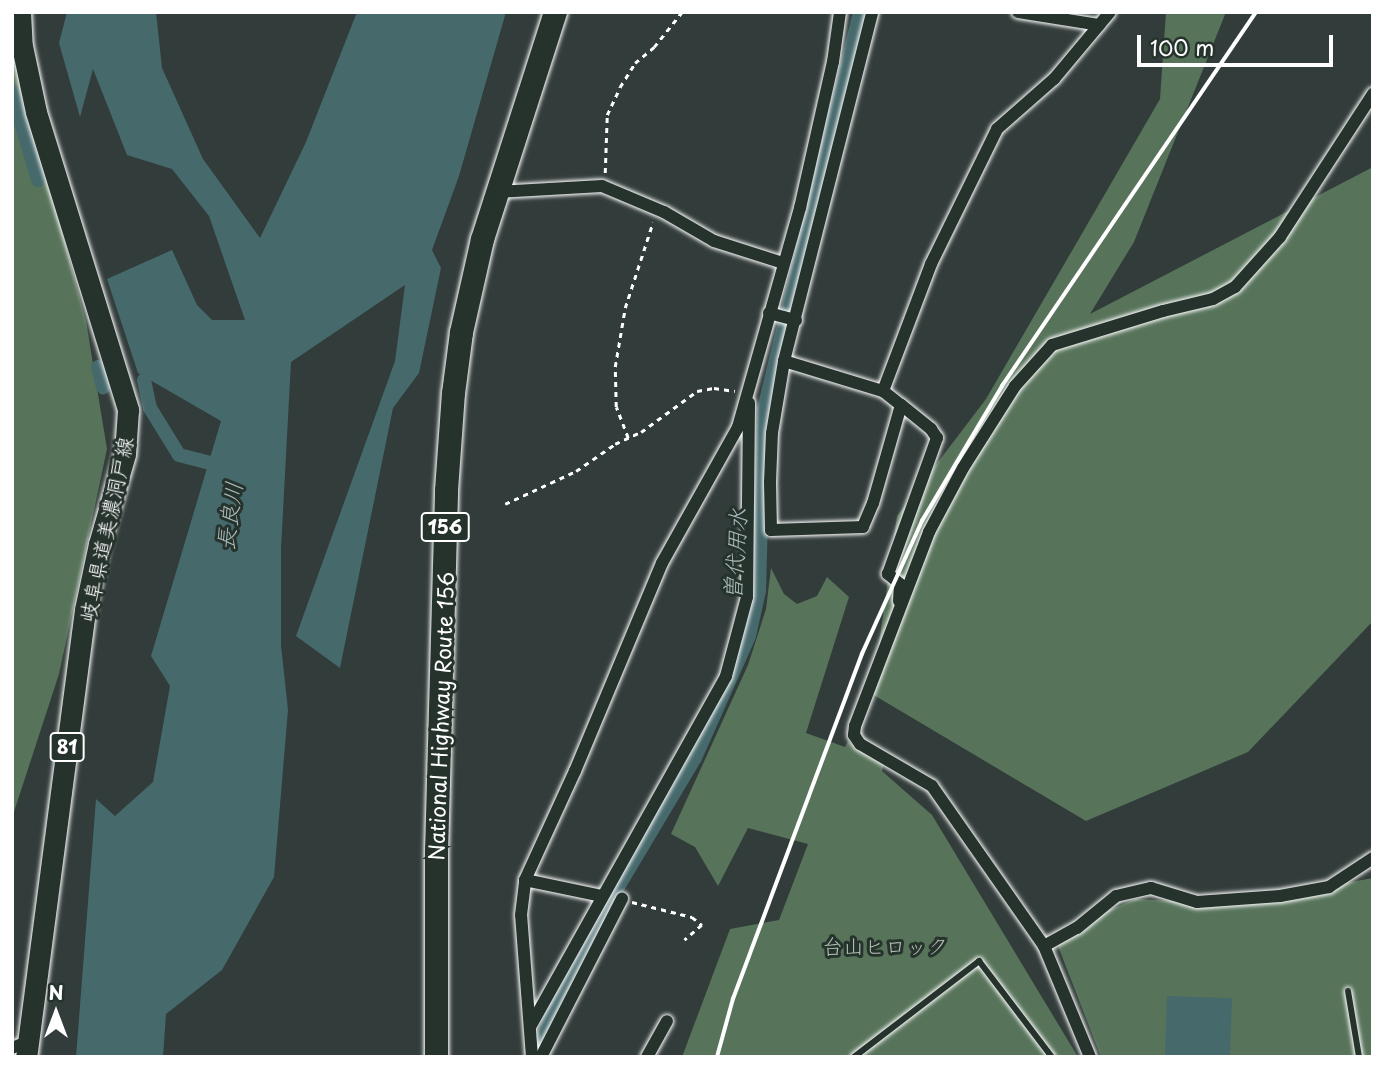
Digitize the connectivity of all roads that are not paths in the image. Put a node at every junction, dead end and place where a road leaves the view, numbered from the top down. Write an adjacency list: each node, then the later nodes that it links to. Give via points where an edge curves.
1 (20, 12): 27 (main road, 岐阜県道美濃洞戸線 / 81, via 36,112 128,410 126,440 85,610)
2 (555, 12): 11 (highway, National Highway Route 156 / 156)
3 (840, 12): 9 (street)
4 (872, 12): 10 (street)
5 (1018, 12): 7 (street)
6 (1110, 12): 7 (street)
7 (1099, 25): 15 (street, via 1054,79 997,129 931,264)
8 (1373, 94): 18 (street, via 1280,237 1235,287 1213,299 1052,345 1015,386 963,468 929,531)
9 (815, 162): 10 (street); 12 (street)
10 (833, 168): 13 (street)
11 (497, 192): 12 (street, via 605,187 714,241); 29 (highway, National Highway Route 156 / 156, via 468,296 451,415 436,852)
12 (783, 262): 13 (street)
13 (783, 317): 14 (street); 16 (street)
14 (784, 361): 15 (street); 17 (street, via 772,433 771,530 863,527)
15 (883, 391): 17 (street)
16 (748, 396): 20 (street, via 722,459 662,563); 21 (street, via 750,559 739,636 719,692)
17 (901, 405): 18 (street, via 937,438 888,574 900,584)
18 (898, 613): 23 (street, via 854,735 860,744 932,786)
19 (1373, 858): 23 (street, via 1329,887 1280,896 1197,902 1151,888 1116,896 1077,928)
20 (525, 880): 21 (street); 26 (street, via 521,915)
21 (602, 896): 26 (street)
22 (622, 899): 28 (street)
23 (1044, 946): 33 (street)
24 (1348, 990): 34 (lane)
25 (667, 1021): 30 (street)
26 (530, 1028): 28 (street)
27 (22, 1049)
28 (533, 1056)
29 (436, 1057)
30 (647, 1057)
31 (854, 1057): 32 (lane, via 979,961)
32 (1052, 1057)
33 (1090, 1057)
34 (1359, 1057)

